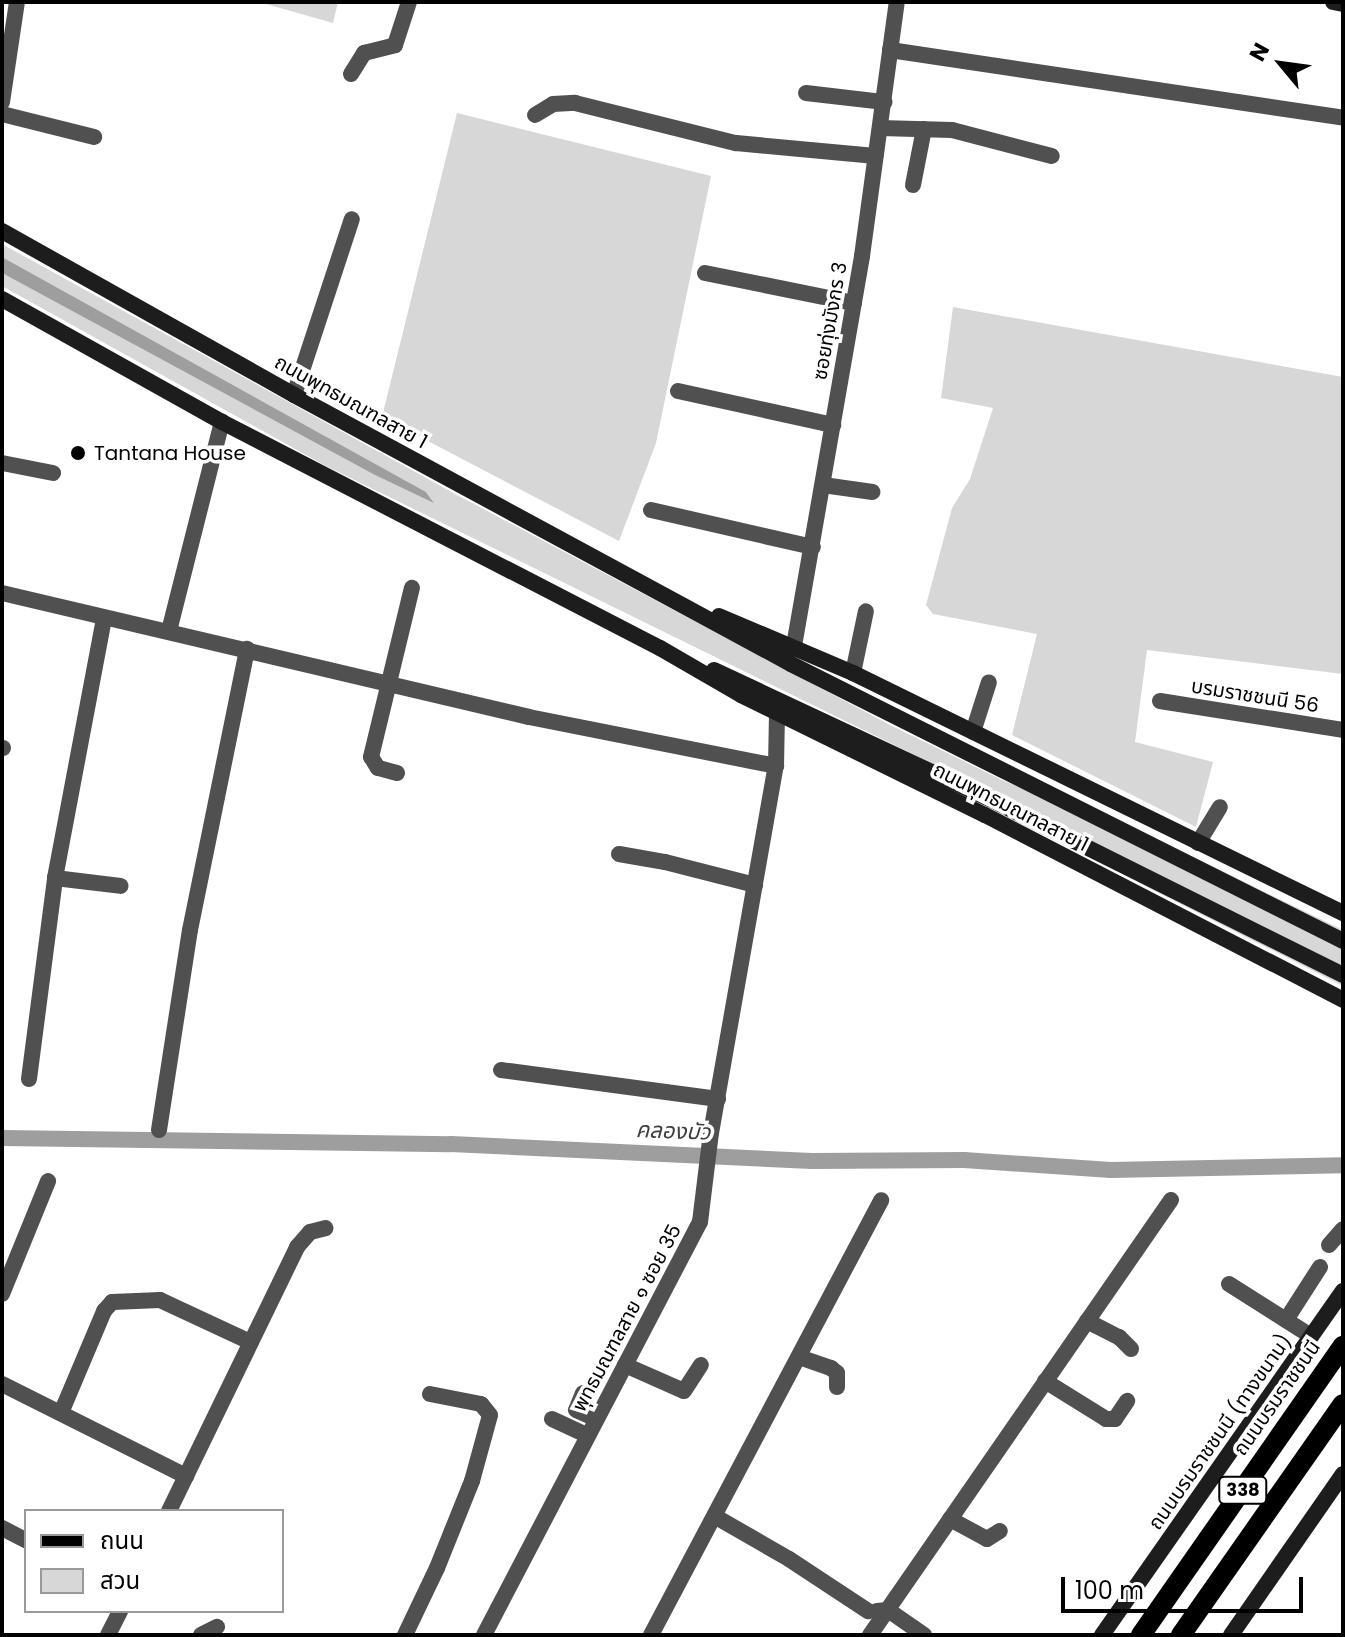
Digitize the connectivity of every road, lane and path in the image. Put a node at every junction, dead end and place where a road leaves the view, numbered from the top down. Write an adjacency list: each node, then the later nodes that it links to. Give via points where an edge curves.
1 (17, 2): 9 (street)
2 (409, 2): 7 (street, via 395,45 364,53)
3 (897, 2): 6 (street, ซอยทุ่งมังกร 3)
4 (1333, 2): 5 (main road)
5 (1343, 4)
6 (890, 50): 10 (street, ซอยทุ่งมังกร 3); 13 (street)
7 (351, 74)
8 (806, 93): 10 (street)
9 (2, 102)
10 (884, 102): 14 (street, ซอยทุ่งมังกร 3)
11 (2, 114): 16 (street)
12 (535, 115): 17 (street, via 553,104 575,103 736,143)
13 (1343, 118)
14 (880, 128): 15 (street); 17 (street, ซอยทุ่งมังกร 3)
15 (924, 129): 18 (street, via 972,133); 19 (street)
16 (94, 137)
17 (875, 156): 24 (street, ซอยทุ่งมังกร 3)
18 (1052, 156)
19 (913, 185)
20 (352, 219): 26 (street)
21 (2, 231): 26 (main road, ถนนพุทธมณฑลสาย 1)
22 (705, 273): 24 (street)
23 (2, 299): 27 (main road, ถนนพุทธมณฑลสาย 1)
24 (854, 303): 28 (street, ซอยทุ่งมังกร 3)
25 (678, 391): 28 (street)
26 (294, 395): 37 (main road, ถนนพุทธมณฑลสาย 1)
27 (222, 422): 40 (street); 42 (main road, ถนนพุทธมณฑลสาย 1)
28 (833, 425): 31 (street, ซอยทุ่งมังกร 3)
29 (2, 463): 30 (street)
30 (53, 473)
31 (823, 485): 32 (street); 34 (street, ซอยทุ่งมังกร 3)
32 (873, 492)
33 (651, 510): 34 (street)
34 (813, 547): 41 (street, ซอยทุ่งมังกร 3)
35 (412, 588): 45 (street)
36 (2, 593): 39 (street)
37 (683, 605): 41 (main road, ถนนพุทธมณฑลสาย 1); 60 (main road, ถนนพุทธมณฑลสาย 1, via 815,677)
38 (866, 611): 44 (street)
39 (104, 619): 40 (street); 56 (street)
40 (169, 631): 43 (street)
41 (794, 646): 44 (main road, ถนนพุทธมณฑลสาย 1)
42 (660, 648): 48 (main road, ถนนพุทธมณฑลสาย 1); 61 (main road, ถนนพุทธมณฑลสาย 1, via 763,690)
43 (247, 649): 45 (street); 66 (street, via 190,930)
44 (853, 673): 50 (main road, ถนนพุทธมณฑลสาย 1)
45 (386, 682): 51 (street, via 616,737); 52 (street, via 371,757 378,768)
46 (989, 682): 50 (street)
47 (1160, 701): 49 (street, บรมราชชนนี 56)
48 (777, 713): 51 (street, พุทธมณฑลสาย ๑ ซอย 35); 62 (main road, ถนนพุทธมณฑลสาย 1)
49 (1343, 730)
50 (973, 732): 54 (main road, ถนนพุทธมณฑลสาย 1)
51 (776, 766): 57 (street, พุทธมณฑลสาย ๑ ซอย 35)
52 (397, 773)
53 (1220, 807): 54 (street)
54 (1198, 843): 59 (main road, ถนนพุทธมณฑลสาย 1)
55 (619, 854): 57 (street)
56 (55, 878): 58 (street); 64 (street)
57 (755, 885): 65 (street, พุทธมณฑลสาย ๑ ซอย 35)
58 (121, 886)
59 (1343, 913)
60 (1343, 941)
61 (1343, 975)
62 (1343, 1000)
63 (501, 1070): 65 (street)
64 (29, 1079)
65 (718, 1099): 85 (street, พุทธมณฑลสาย ๑ ซอย 35, via 700,1222)
66 (159, 1130)
67 (48, 1181): 76 (street)
68 (881, 1200): 83 (street)
69 (1171, 1200): 78 (street)
70 (326, 1228): 80 (street, via 310,1232 297,1247)
71 (1343, 1229): 72 (street)
72 (1329, 1245)
73 (1320, 1267): 77 (street)
74 (1229, 1284): 77 (street)
75 (1343, 1291): 79 (main road, ถนนบรมราชชนนี (ทางขนาน) / 338)
76 (2, 1294)
77 (1286, 1320): 79 (street)
78 (1087, 1321): 82 (street); 87 (street)
79 (1311, 1336): 120 (main road, ถนนบรมราชชนนี (ทางขนาน) / 338)
80 (250, 1342): 94 (street, via 160,1300 112,1302); 100 (street)
81 (1343, 1345): 121 (main road, ถนนบรมราชชนนี / 338)
82 (1131, 1349)
83 (799, 1357): 89 (street, via 831,1368 837,1373); 102 (street)
84 (1343, 1363): 107 (main road, 338)
85 (625, 1365): 86 (street, via 684,1391); 96 (street, พุทธมณฑลสาย ๑ ซอย 35)
86 (701, 1365)
87 (1045, 1381): 92 (street, via 1106,1419 1115,1419); 103 (street)
88 (2, 1384): 94 (street)
89 (837, 1387)
90 (583, 1393): 96 (street, via 576,1410)
91 (430, 1394): 116 (street, via 481,1404 490,1415 472,1481)
92 (1127, 1401)
93 (1343, 1404): 108 (main road, 338)
94 (61, 1413): 100 (street)
95 (552, 1419): 98 (street)
96 (596, 1419): 98 (street, พุทธมณฑลสาย ๑ ซอย 35)
97 (1343, 1419): 124 (main road, 338)
98 (587, 1435): 117 (street, พุทธมณฑลสาย ๑ ซอย 35)
99 (1343, 1474): 125 (main road)
100 (186, 1476): 101 (street)
101 (170, 1509)
102 (716, 1517): 110 (street); 118 (street)
103 (950, 1519): 105 (street, via 987,1539); 109 (street)
104 (2, 1528): 106 (street)
105 (1000, 1531)
106 (24, 1539)
107 (1204, 1566): 121 (main road); 122 (main road, 338)
108 (1222, 1577): 123 (main road, 338); 124 (main road)
109 (888, 1610): 110 (street); 113 (street); 119 (street)
110 (868, 1611): 113 (street)
111 (119, 1613): 114 (street)
112 (217, 1627): 115 (street)
113 (875, 1633)
114 (108, 1635)
115 (201, 1635)
116 (405, 1635)
117 (484, 1635)
118 (651, 1635)
119 (924, 1635)
120 (1102, 1635)
121 (1144, 1635)
122 (1155, 1635)
123 (1181, 1635)
124 (1190, 1635)
125 (1231, 1635)

